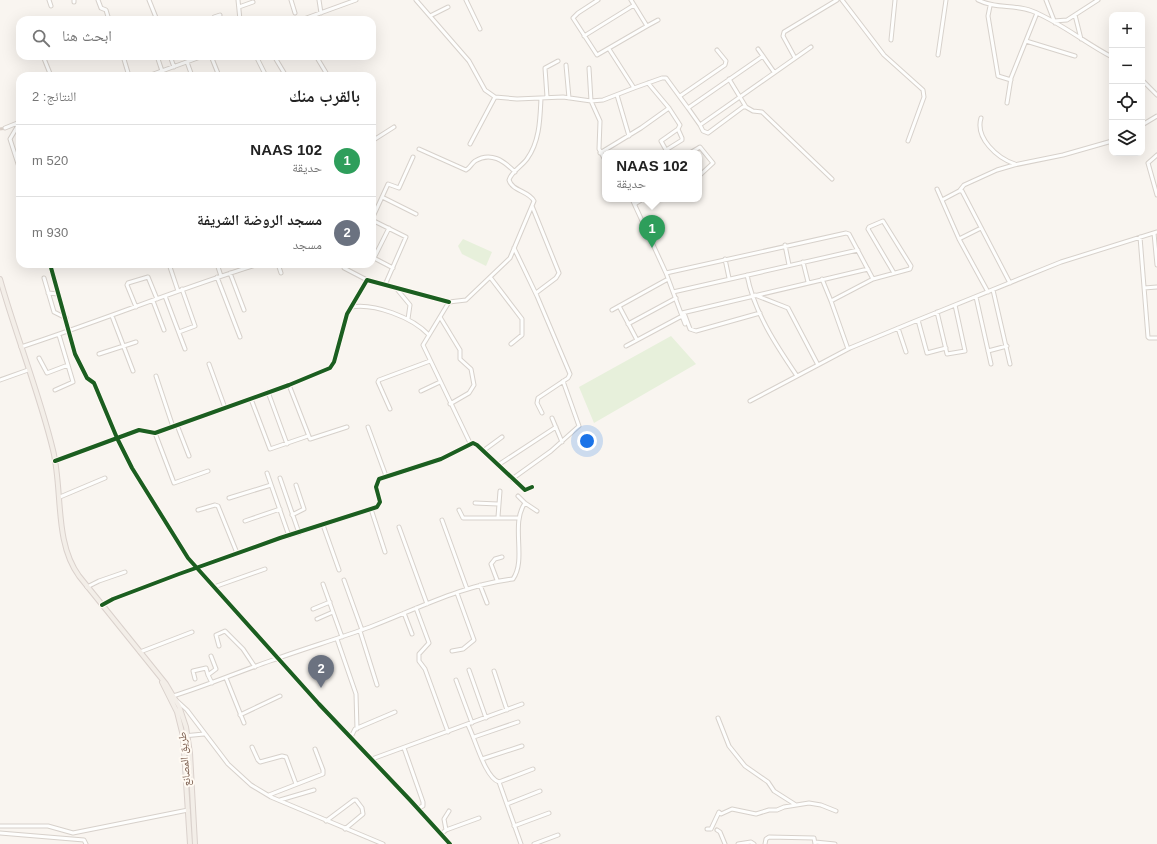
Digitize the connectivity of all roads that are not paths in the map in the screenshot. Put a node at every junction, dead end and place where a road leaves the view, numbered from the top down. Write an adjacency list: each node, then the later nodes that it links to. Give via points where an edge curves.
1 (48, 0): 23 (street)
2 (98, 0): 31 (street)
3 (149, 0): 32 (street)
4 (238, 0): 25 (street)
5 (290, 0): 27 (street)
6 (319, 0): 28 (street)
7 (356, 0): 21 (street)
8 (416, 0): 35 (street)
9 (466, 0): 39 (street)
10 (598, 0): 40 (street, via 574,17)
11 (631, 0): 22 (street)
12 (837, 0): 52 (street, via 784,32 783,36)
13 (842, 0): 105 (street, via 884,55 923,90 924,97)
14 (895, 0): 42 (street)
15 (946, 0): 49 (street)
16 (978, 0): 24 (street)
17 (994, 0): 24 (street)
18 (1046, 0): 37 (street)
19 (1098, 0): 30 (street)
20 (253, 2): 25 (street)
21 (346, 2): 28 (street)
22 (634, 5): 38 (street); 40 (street)
23 (51, 6)
24 (992, 6): 29 (street, via 1011,6); 77 (street, via 988,16 998,76)
25 (239, 7): 33 (street)
26 (448, 7): 35 (street)
27 (295, 13)
28 (321, 13): 34 (street)
29 (1037, 13): 37 (street); 43 (street)
30 (1076, 15): 37 (street, via 1067,20); 41 (street)
31 (108, 16)
32 (155, 16)
33 (240, 16)
34 (312, 16)
35 (430, 16): 85 (street, via 469,61 486,90)
36 (658, 20): 38 (street)
37 (1054, 22): 41 (street)
38 (647, 26): 46 (street)
39 (480, 29)
40 (584, 36): 46 (street, via 597,55)
41 (1081, 39): 48 (street)
42 (891, 40)
43 (1026, 41): 51 (street); 77 (street)
44 (811, 46): 52 (street)
45 (758, 48): 50 (street)
46 (609, 49): 80 (street)
47 (717, 50): 82 (street, via 726,61 725,65)
48 (1109, 54)
49 (938, 55)
50 (763, 56): 75 (street); 76 (street)
51 (1075, 56)
52 (795, 58): 75 (street)
53 (45, 60): 68 (street)
54 (123, 60): 69 (street)
55 (158, 60): 67 (street)
56 (171, 60): 65 (street)
57 (192, 60): 63 (street)
58 (213, 60): 71 (street)
59 (258, 60): 72 (street)
60 (276, 60): 73 (street)
61 (318, 60): 74 (street)
62 (558, 61): 86 (street, via 544,69)
63 (187, 62): 65 (street); 70 (street)
64 (566, 65): 88 (street)
65 (174, 67): 67 (street)
66 (589, 68): 89 (street)
67 (162, 71)
68 (49, 72)
69 (128, 72)
70 (191, 72)
71 (217, 72)
72 (264, 72)
73 (284, 72)
74 (326, 72)
75 (774, 72): 83 (street)
76 (729, 79): 83 (street); 93 (street)
77 (1011, 80): 90 (street)
78 (648, 83): 80 (street); 82 (street, via 666,78); 92 (street)
79 (1145, 83): 84 (street)
80 (634, 88): 81 (street)
81 (617, 95): 89 (street); 103 (street)
82 (680, 96): 93 (street)
83 (741, 96): 91 (street); 98 (street)
84 (1157, 96)
85 (495, 97): 87 (street); 107 (street)
86 (547, 97): 87 (street); 88 (street)
87 (541, 98): 117 (street, via 540,123 533,148 526,161)
88 (569, 98): 89 (street)
89 (591, 101): 111 (street, via 600,121)
90 (1008, 102)
91 (746, 107): 98 (street, via 708,133 703,131); 119 (street, via 751,111 764,113)
92 (669, 108): 102 (street, via 680,125); 103 (street)
93 (688, 108): 98 (street)
94 (1157, 116): 96 (street)
95 (981, 118): 116 (street, via 981,136 1002,158)
96 (1145, 123)
97 (16, 124): 100 (street)
98 (700, 125)
99 (394, 127): 104 (street)
100 (5, 128)
101 (16, 129): 115 (street, via 10,139)
102 (678, 129): 102 (street, via 682,140 666,150 661,141)
103 (629, 136): 109 (street)
104 (376, 138)
105 (908, 141)
106 (1109, 142): 116 (street, via 1063,155)
107 (470, 144)
108 (419, 148): 117 (street, via 466,170 478,160 492,157 501,160)
109 (605, 150)
110 (695, 150): 118 (street, via 700,147 713,163)
111 (600, 153): 114 (street)
112 (1157, 155): 122 (street, via 1148,163)
113 (413, 156): 123 (street, via 399,187 388,184)
114 (602, 156)
115 (16, 158)
116 (1016, 164): 121 (street, via 964,185)
117 (515, 172): 127 (street, via 509,178 510,183 532,198)
118 (702, 173)
119 (832, 179)
120 (937, 189): 124 (street)
121 (960, 190): 124 (street); 132 (street)
122 (1157, 195)
123 (382, 197): 128 (street); 129 (street)
124 (942, 200): 135 (street)
125 (638, 202): 126 (street)
126 (634, 204): 156 (street)
127 (532, 206): 137 (street); 179 (street, via 559,273)
128 (376, 210)
129 (416, 214)
130 (376, 221): 131 (street)
131 (389, 228): 139 (street); 151 (street, via 406,238)
132 (981, 228): 135 (street); 169 (street)
133 (1155, 232): 134 (street); 144 (street)
134 (1140, 237): 169 (street, via 1062,262); 173 (street)
135 (959, 239): 177 (street)
136 (785, 245): 138 (street, via 846,233); 140 (street); 143 (street)
137 (514, 248): 160 (street, via 510,258); 179 (street)
138 (858, 250): 142 (street); 152 (street)
139 (376, 252)
140 (725, 259): 156 (street); 162 (street)
141 (376, 260): 151 (street)
142 (803, 262): 143 (street); 168 (street)
143 (789, 265): 158 (street)
144 (1157, 265)
145 (51, 268): 180 (street)
146 (171, 268): 174 (street)
147 (218, 268): 159 (street)
148 (247, 268): 153 (street)
149 (279, 268): 155 (street)
150 (344, 268): 167 (street)
151 (393, 268): 170 (street)
152 (868, 268): 165 (street); 166 (street)
153 (244, 269): 154 (street)
154 (230, 273): 159 (street); 193 (street)
155 (281, 273)
156 (666, 273): 164 (street)
157 (894, 273): 157 (street, via 910,269 911,266 881,221 868,229); 166 (street)
158 (747, 275): 162 (street); 181 (street)
159 (219, 276): 174 (street); 211 (street)
160 (490, 277): 188 (street, via 464,300); 215 (street, via 524,326 522,335)
161 (44, 278): 178 (street)
162 (729, 278): 176 (street)
163 (0, 279): 219 (main road)
164 (668, 279): 176 (street); 190 (street)
165 (822, 279): 168 (street); 187 (street)
166 (873, 279): 187 (street)
167 (367, 280): 170 (street); 192 (street)
168 (808, 282): 181 (street)
169 (1010, 283): 175 (street)
170 (385, 285): 172 (street)
171 (1157, 287): 173 (street)
172 (396, 288): 188 (street); 201 (street, via 410,305)
173 (1144, 288): 212 (street, via 1148,337)
174 (180, 290): 182 (street); 208 (street, via 195,326)
175 (993, 290): 177 (street); 218 (street)
176 (674, 292): 184 (street)
177 (988, 292): 183 (street)
178 (48, 293): 180 (street); 200 (street, via 54,312)
179 (536, 293): 238 (street, via 570,374)
180 (58, 294): 200 (street)
181 (754, 295): 196 (street); 197 (street); 232 (street, via 788,308)
182 (165, 296): 185 (street); 208 (street)
183 (976, 297): 189 (street); 223 (street)
184 (676, 298): 197 (street); 203 (street)
185 (158, 299): 186 (street); 191 (street, via 148,277 128,283)
186 (153, 301): 191 (street); 206 (street)
187 (831, 301): 222 (street)
188 (449, 302): 199 (street)
189 (955, 305): 195 (street); 220 (street, via 966,350 949,355)
190 (619, 306): 194 (street); 203 (street)
191 (136, 307): 198 (street)
192 (351, 307): 201 (street, via 364,306); 240 (street, via 332,367)
193 (244, 310)
194 (612, 310)
195 (937, 312): 202 (street); 220 (street)
196 (760, 313): 197 (street, via 696,331 690,329); 236 (street)
197 (682, 314): 204 (street); 213 (street)
198 (112, 316): 207 (street); 216 (street)
199 (440, 317): 209 (street); 246 (street, via 460,350 460,359 471,368 474,385 469,393)
200 (66, 318): 207 (street)
201 (408, 319): 209 (street)
202 (918, 320): 205 (street); 220 (street, via 927,353)
203 (628, 324): 213 (street)
204 (685, 324)
205 (898, 328): 222 (street); 224 (street)
206 (164, 330)
207 (70, 331): 210 (street); 259 (street, via 76,356 87,378 94,383)
208 (179, 332): 221 (street)
209 (429, 334): 227 (street, via 423,346)
210 (58, 335): 219 (street); 231 (street)
211 (240, 337)
212 (1157, 338)
213 (637, 340): 217 (street)
214 (136, 342): 216 (street)
215 (511, 344)
216 (124, 346): 225 (street); 234 (street)
217 (626, 346)
218 (1007, 346): 223 (street); 230 (street)
219 (21, 347): 233 (main road)
220 (946, 348)
221 (185, 349)
222 (848, 349): 232 (street)
223 (988, 350): 229 (street)
224 (906, 352)
225 (99, 354)
226 (39, 358): 231 (street, via 47,373)
227 (430, 361): 239 (street); 248 (street, via 379,380)
228 (209, 364): 247 (street)
229 (991, 364)
230 (1010, 364)
231 (68, 365): 241 (street, via 73,383)
232 (818, 365): 236 (street)
233 (28, 370): 237 (street); 265 (main road)
234 (133, 371)
235 (156, 376): 252 (street)
236 (797, 376): 245 (street)
237 (0, 380)
238 (563, 381): 249 (street, via 538,398 537,403); 260 (street, via 580,425)
239 (440, 382): 242 (street); 246 (street)
240 (289, 385): 243 (street); 257 (street)
241 (55, 390)
242 (421, 391)
243 (268, 392): 244 (street); 261 (street)
244 (251, 399): 247 (street); 261 (street, via 269,448)
245 (750, 401)
246 (450, 404): 262 (street)
247 (225, 408): 251 (street)
248 (390, 409)
249 (542, 413)
250 (552, 418): 255 (street)
251 (177, 425): 252 (street); 264 (street)
252 (173, 427): 256 (street)
253 (346, 427): 257 (street, via 312,439)
254 (368, 427): 269 (street)
255 (556, 427): 260 (street); 266 (street)
256 (155, 433): 259 (street, via 140,430); 267 (street, via 174,483)
257 (308, 436): 261 (street)
258 (502, 437): 263 (street)
259 (117, 438): 265 (street); 300 (street, via 158,511)
260 (562, 442): 272 (street)
261 (287, 444)
262 (471, 445): 263 (street, via 475,444); 269 (street, via 441,459)
263 (483, 451): 266 (street)
264 (189, 456)
265 (56, 461): 278 (main road)
266 (498, 465): 272 (street)
267 (208, 471)
268 (268, 473): 273 (street)
269 (386, 476): 284 (street, via 378,481 376,487 380,504)
270 (104, 478): 278 (street)
271 (280, 478): 288 (street)
272 (512, 479): 275 (street, via 526,490)
273 (272, 485): 279 (street); 283 (street)
274 (296, 485): 288 (street, via 304,509)
275 (532, 487)
276 (500, 491): 282 (street)
277 (518, 496): 281 (street)
278 (60, 497): 308 (main road, via 65,551 71,565)
279 (229, 498)
280 (475, 502): 282 (street)
281 (525, 503): 287 (street); 290 (street)
282 (498, 504): 289 (street)
283 (280, 509): 292 (street); 296 (street)
284 (371, 509): 293 (street); 297 (street)
285 (198, 510): 298 (street, via 218,506)
286 (459, 510): 289 (street, via 463,518)
287 (537, 511)
288 (292, 515): 295 (street)
289 (498, 517): 290 (street)
290 (519, 518): 305 (street, via 515,577)
291 (442, 520): 310 (street)
292 (245, 521)
293 (323, 525): 295 (street); 302 (street)
294 (399, 527): 314 (street)
295 (298, 533): 296 (street)
296 (289, 536): 298 (street)
297 (385, 552)
298 (237, 553): 300 (street)
299 (502, 557): 305 (street, via 491,563)
300 (197, 568): 309 (street); 315 (street)
301 (266, 569): 309 (street)
302 (339, 570)
303 (125, 572): 308 (street, via 99,580)
304 (344, 580): 321 (street)
305 (497, 580): 307 (street)
306 (323, 584): 312 (street)
307 (480, 585): 310 (street); 313 (street)
308 (87, 587): 315 (main road)
309 (214, 587): 330 (street)
310 (467, 589): 311 (street)
311 (457, 593): 314 (street); 327 (street, via 474,640 463,649)
312 (330, 602): 317 (street); 318 (street)
313 (487, 603)
314 (427, 604): 316 (street)
315 (102, 605): 328 (main road)
316 (416, 608): 319 (street); 354 (street, via 429,643 418,658 425,669)
317 (313, 609)
318 (333, 612): 320 (street); 324 (street)
319 (404, 613): 321 (street); 323 (street)
320 (317, 619)
321 (361, 630): 324 (street); 340 (street)
322 (192, 632): 328 (street)
323 (412, 634)
324 (342, 637): 325 (street)
325 (337, 639): 330 (street); 353 (street, via 356,694)
326 (219, 646): 331 (street, via 216,635 225,631 243,649)
327 (452, 651)
328 (140, 652): 335 (main road)
329 (211, 656): 334 (street, via 216,669)
330 (277, 658): 331 (street); 357 (street)
331 (255, 667): 336 (street)
332 (468, 670): 347 (street)
333 (494, 671): 344 (street)
334 (208, 675): 337 (street, via 205,667 193,671); 339 (street)
335 (160, 678): 342 (main road); 356 (main road, طريق المصانع, via 176,708)
336 (226, 678): 339 (street); 346 (street)
337 (195, 679)
338 (456, 680): 351 (street)
339 (212, 683): 342 (street)
340 (377, 685)
341 (280, 696): 346 (street)
342 (174, 697): 355 (street); 356 (main road, via 182,713)
343 (522, 704): 344 (street)
344 (507, 710): 347 (street)
345 (395, 712): 353 (street)
346 (240, 715): 350 (street)
347 (486, 718): 351 (street)
348 (718, 718): 373 (street, via 729,746 745,766 768,782 774,792)
349 (518, 722): 358 (street)
350 (244, 723)
351 (472, 723): 352 (street)
352 (468, 725): 354 (street); 358 (street)
353 (357, 729): 357 (street)
354 (448, 732): 361 (street)
355 (204, 734): 356 (street); 370 (street, via 239,775 251,786)
356 (185, 736): 375 (main road, طريق المصانع); 394 (main road, طريق المصانع, via 191,769)
357 (351, 737): 363 (street)
358 (474, 737): 364 (street)
359 (522, 746): 364 (street)
360 (252, 747): 367 (street, via 260,762 282,756 286,758)
361 (404, 748): 363 (street); 374 (street, via 423,802 423,806)
362 (315, 749): 367 (street, via 323,774)
363 (372, 759): 374 (street)
364 (482, 759): 366 (street, via 490,776)
365 (533, 769): 366 (street)
366 (499, 782): 372 (street)
367 (296, 784): 370 (street)
368 (314, 790): 371 (street)
369 (540, 791): 372 (street)
370 (269, 796): 371 (street)
371 (280, 800): 380 (street)
372 (507, 804): 382 (street)
373 (796, 805): 377 (street, via 809,803); 384 (street, via 756,814 732,809 721,814 719,812 711,829)
374 (418, 808): 388 (street)
375 (188, 810): 381 (street, via 73,833 48,826); 393 (main road, طريق المصانع)
376 (450, 811): 385 (street, via 444,819)
377 (836, 811)
378 (549, 813): 382 (street)
379 (479, 818): 385 (street)
380 (326, 821): 383 (street); 383 (street, via 356,800 363,814)
381 (0, 826)
382 (514, 826): 397 (street)
383 (345, 829): 395 (street)
384 (707, 829)
385 (446, 830): 388 (street)
386 (716, 830): 400 (street, via 720,832)
387 (0, 833): 392 (street, via 84,840)
388 (441, 834): 396 (street)
389 (558, 835): 390 (street)
390 (546, 840): 398 (street); 399 (street)
391 (815, 843): 403 (street, via 814,838 769,837); 404 (street)
392 (86, 844)
393 (190, 844)
394 (194, 844)
395 (383, 844)
396 (450, 844)
397 (521, 844)
398 (534, 844)
399 (546, 844)
400 (725, 844)
401 (738, 844): 402 (street)
402 (754, 844)
403 (765, 844)
404 (835, 844)

